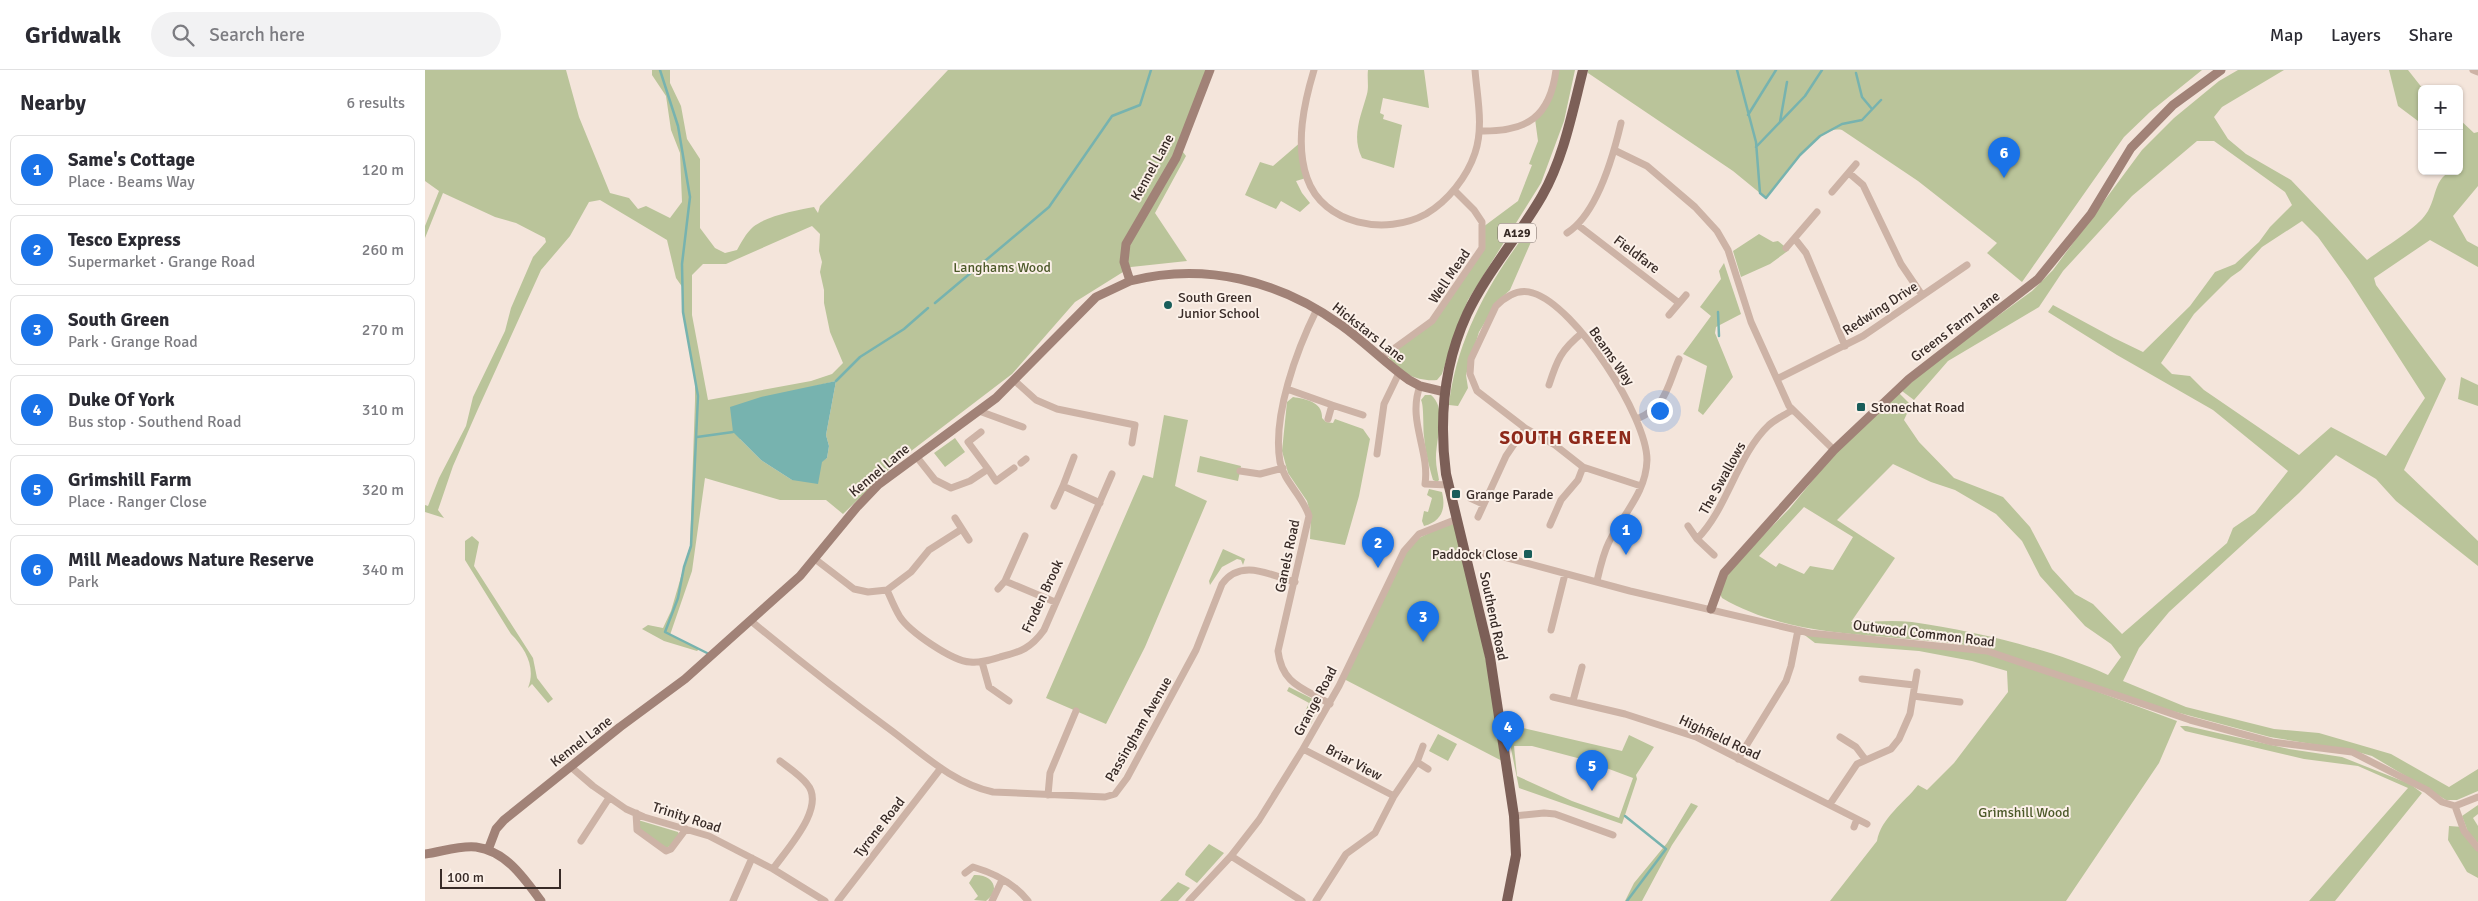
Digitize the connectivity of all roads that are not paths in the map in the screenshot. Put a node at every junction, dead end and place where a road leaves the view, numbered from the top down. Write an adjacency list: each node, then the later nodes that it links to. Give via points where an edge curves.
1 (1210, 70): 22 (street, Kennel Lane, via 1177,158 1126,244 1123,262)
2 (1314, 70): 14 (street, via 1303,120 1302,158 1309,185 1327,208 1343,218 1370,224 1405,222 1431,210)
3 (1475, 70): 10 (street)
4 (1556, 70): 10 (street, via 1552,94 1535,119 1510,128)
5 (1583, 70): 38 (main road, Southend Road / A129, via 1556,167 1542,195 1467,314)
6 (2221, 70): 49 (street, Greens Farm Lane, via 2173,105 2131,148 2091,214 2038,279 1909,379)
7 (2473, 70): 8 (street)
8 (2478, 72)
9 (1621, 123): 11 (street)
10 (1480, 131): 14 (street, via 1475,152)
11 (1614, 150): 17 (street); 33 (street, via 1647,166 1695,207 1717,231 1727,250 1751,322)
12 (1856, 164): 13 (street)
13 (1849, 173): 15 (street); 24 (street, via 1863,185 1901,264)
14 (1454, 190): 30 (street, Well Mead, via 1475,210 1482,222 1482,248 1432,321)
15 (1831, 192)
16 (1817, 212): 19 (street)
17 (1579, 226): 18 (street); 25 (street, Fieldfare)
18 (1567, 233)
19 (1795, 239): 20 (street); 29 (street, via 1806,253)
20 (1785, 248)
21 (1967, 265): 24 (street, Redwing Drive)
22 (1130, 281): 26 (street, Hickstars Lane, via 1167,274 1221,275 1270,287); 34 (street, Kennel Lane, via 1096,297)
23 (1686, 295): 25 (street)
24 (1922, 295): 29 (street, Redwing Drive)
25 (1679, 302): 27 (street)
26 (1317, 309): 30 (street, Hickstars Lane); 37 (street, Ganels Road, via 1307,327)
27 (1669, 315)
28 (1582, 333): 35 (street, via 1558,358); 44 (street, Beams Way, via 1612,375); 46 (street, Beams Way, via 1550,303 1533,293 1510,295 1496,306 1471,359 1469,374 1477,392)
29 (1845, 346): 33 (street, Redwing Drive)
30 (1381, 358): 32 (street, Hickstars Lane)
31 (1679, 359): 44 (street, via 1661,403)
32 (1399, 373): 36 (street, Hickstars Lane); 50 (street, via 1384,404)
33 (1777, 379): 40 (street)
34 (1015, 381): 41 (street, Kennel Lane); 48 (street, via 1037,400 1057,409 1135,425)
35 (1549, 385)
36 (1420, 386): 38 (street, Hickstars Lane); 59 (street, via 1415,418 1427,472 1425,484)
37 (1287, 388): 39 (street); 55 (street, Ganels Road, via 1279,439)
38 (1445, 392): 59 (main road, Southend Road / A129, via 1443,449)
39 (1332, 404): 42 (street); 43 (street)
40 (1792, 410): 49 (street); 74 (street, The Swallows, via 1770,424 1760,436 1714,519)
41 (979, 411): 45 (street); 51 (street, Kennel Lane)
42 (1363, 415)
43 (1328, 419)
44 (1637, 419): 61 (street, Beams Way, via 1646,447 1647,463)
45 (1023, 427)
46 (1525, 428): 53 (street, Beams Way, via 1555,445); 64 (street, via 1506,456)
47 (981, 432): 56 (street, via 969,442)
48 (1132, 444)
49 (1834, 450): 85 (street, Greens Farm Lane, via 1724,573)
50 (1377, 454)
51 (916, 456): 56 (street, via 935,480 951,488); 77 (street, Kennel Lane, via 879,484)
52 (1074, 457): 60 (street)
53 (1583, 467): 61 (street, Beams Way); 69 (street, via 1578,480 1561,500)
54 (1014, 468): 56 (street, via 996,480)
55 (1283, 468): 57 (street, via 1260,474); 80 (street, Ganels Road, via 1309,516)
56 (988, 469)
57 (1240, 471)
58 (1112, 474): 63 (street, Froden Brook)
59 (1449, 485): 68 (main road, Southend Road / A129)
60 (1063, 486): 63 (street); 65 (street)
61 (1641, 486): 81 (street, Beams Way, via 1633,506 1609,542)
62 (1470, 498): 64 (street)
63 (1100, 502): 84 (street, Froden Brook)
64 (1483, 504): 66 (street)
65 (1054, 506)
66 (1478, 517)
67 (955, 518): 71 (street)
68 (1457, 519): 76 (main road, Southend Road / A129); 99 (street, Grange Road, via 1419,534 1404,551)
69 (1550, 525)
70 (1688, 526): 74 (street, The Swallows)
71 (962, 529): 73 (street); 83 (street, via 929,550 911,572)
72 (1025, 536): 79 (street)
73 (969, 540)
74 (1697, 540): 75 (street, The Swallows)
75 (1714, 555)
76 (1467, 556): 78 (street, Outwood Common Road, via 1489,554); 118 (main road, Southend Road / A129, via 1489,657)
77 (815, 559): 83 (street, via 854,590); 86 (street, Kennel Lane)
78 (1565, 574): 81 (street, Outwood Common Road); 87 (street)
79 (1005, 580): 82 (street); 84 (street)
80 (1295, 582): 99 (street, Ganels Road, via 1278,651 1280,664 1290,682); 111 (street, Passingham Avenue, via 1244,569 1229,575 1222,584 1197,650 1121,788 1105,797)
81 (1597, 582): 85 (street, Outwood Common Road)
82 (998, 589)
83 (887, 590): 89 (street, Froden Brook, via 901,618 928,641 957,659)
84 (1055, 602): 89 (street, Froden Brook, via 1035,644 1019,654)
85 (1711, 609): 88 (street, Outwood Common Road)
86 (751, 621): 108 (street, Kennel Lane, via 685,679); 109 (street, Passingham Avenue)
87 (1551, 630)
88 (1798, 630): 104 (street, via 1786,681); 116 (street, Outwood Common Road, via 1987,651 2190,720 2272,742 2352,752)
89 (982, 662): 96 (street, via 989,686)
90 (1582, 667): 97 (street)
91 (1917, 672): 93 (street)
92 (1862, 679): 93 (street)
93 (1914, 685): 94 (street)
94 (1913, 696): 98 (street); 105 (street, via 1910,714 1899,739 1891,749)
95 (1553, 697): 97 (street, Highfield Road)
96 (1009, 701)
97 (1573, 701): 104 (street, Highfield Road, via 1679,731)
98 (1960, 702)
99 (1329, 704): 103 (street, Grange Road)
100 (1076, 711): 111 (street, via 1050,774)
101 (1840, 737): 105 (street, via 1856,747)
102 (1423, 746): 107 (street)
103 (1303, 749): 112 (street, Briar View); 128 (street, Grange Road, via 1259,820)
104 (1738, 759): 115 (street, Highfield Road)
105 (1865, 759): 115 (street, via 1857,764)
106 (780, 761): 130 (street, via 808,785 813,795 813,806 808,820)
107 (1417, 762): 110 (street); 112 (street)
108 (571, 767): 113 (street, Trinity Road); 126 (street, Kennel Lane, via 504,820 496,829)
109 (941, 768): 111 (street, Passingham Avenue, via 979,789); 136 (street, Tyrone Road)
110 (1428, 769)
111 (1048, 795)
112 (1394, 796): 141 (street, via 1375,834 1346,854)
113 (609, 798): 117 (street, Trinity Road); 124 (street)
114 (2478, 798): 116 (street)
115 (1830, 804): 119 (street, Highfield Road)
116 (2455, 806): 125 (street, via 2464,830)
117 (635, 813): 122 (street, Trinity Road); 122 (street, via 637,830 665,851 671,849)
118 (1514, 816): 123 (street, via 1544,812 1555,814); 142 (main road, Southend Road / A129, via 1516,855)
119 (1857, 819): 120 (street, Highfield Road); 121 (street)
120 (1867, 824)
121 (1854, 827)
122 (686, 829): 129 (street, Trinity Road, via 709,836)
123 (1613, 835)
124 (581, 841)
125 (2478, 848)
126 (488, 850): 127 (street, via 474,847); 133 (street, via 515,869)
127 (425, 854)
128 (1231, 856): 139 (street, Grange Road); 140 (street)
129 (753, 858): 130 (street, Trinity Road); 134 (street)
130 (773, 869): 135 (street, Trinity Road)
131 (965, 873): 132 (street, via 973,867)
132 (1002, 880): 137 (street); 138 (street, via 1018,888)
133 (541, 901)
134 (733, 901)
135 (825, 901)
136 (838, 901)
137 (992, 901)
138 (1028, 901)
139 (1189, 901)
140 (1302, 901)
141 (1316, 901)
142 (1507, 901)

